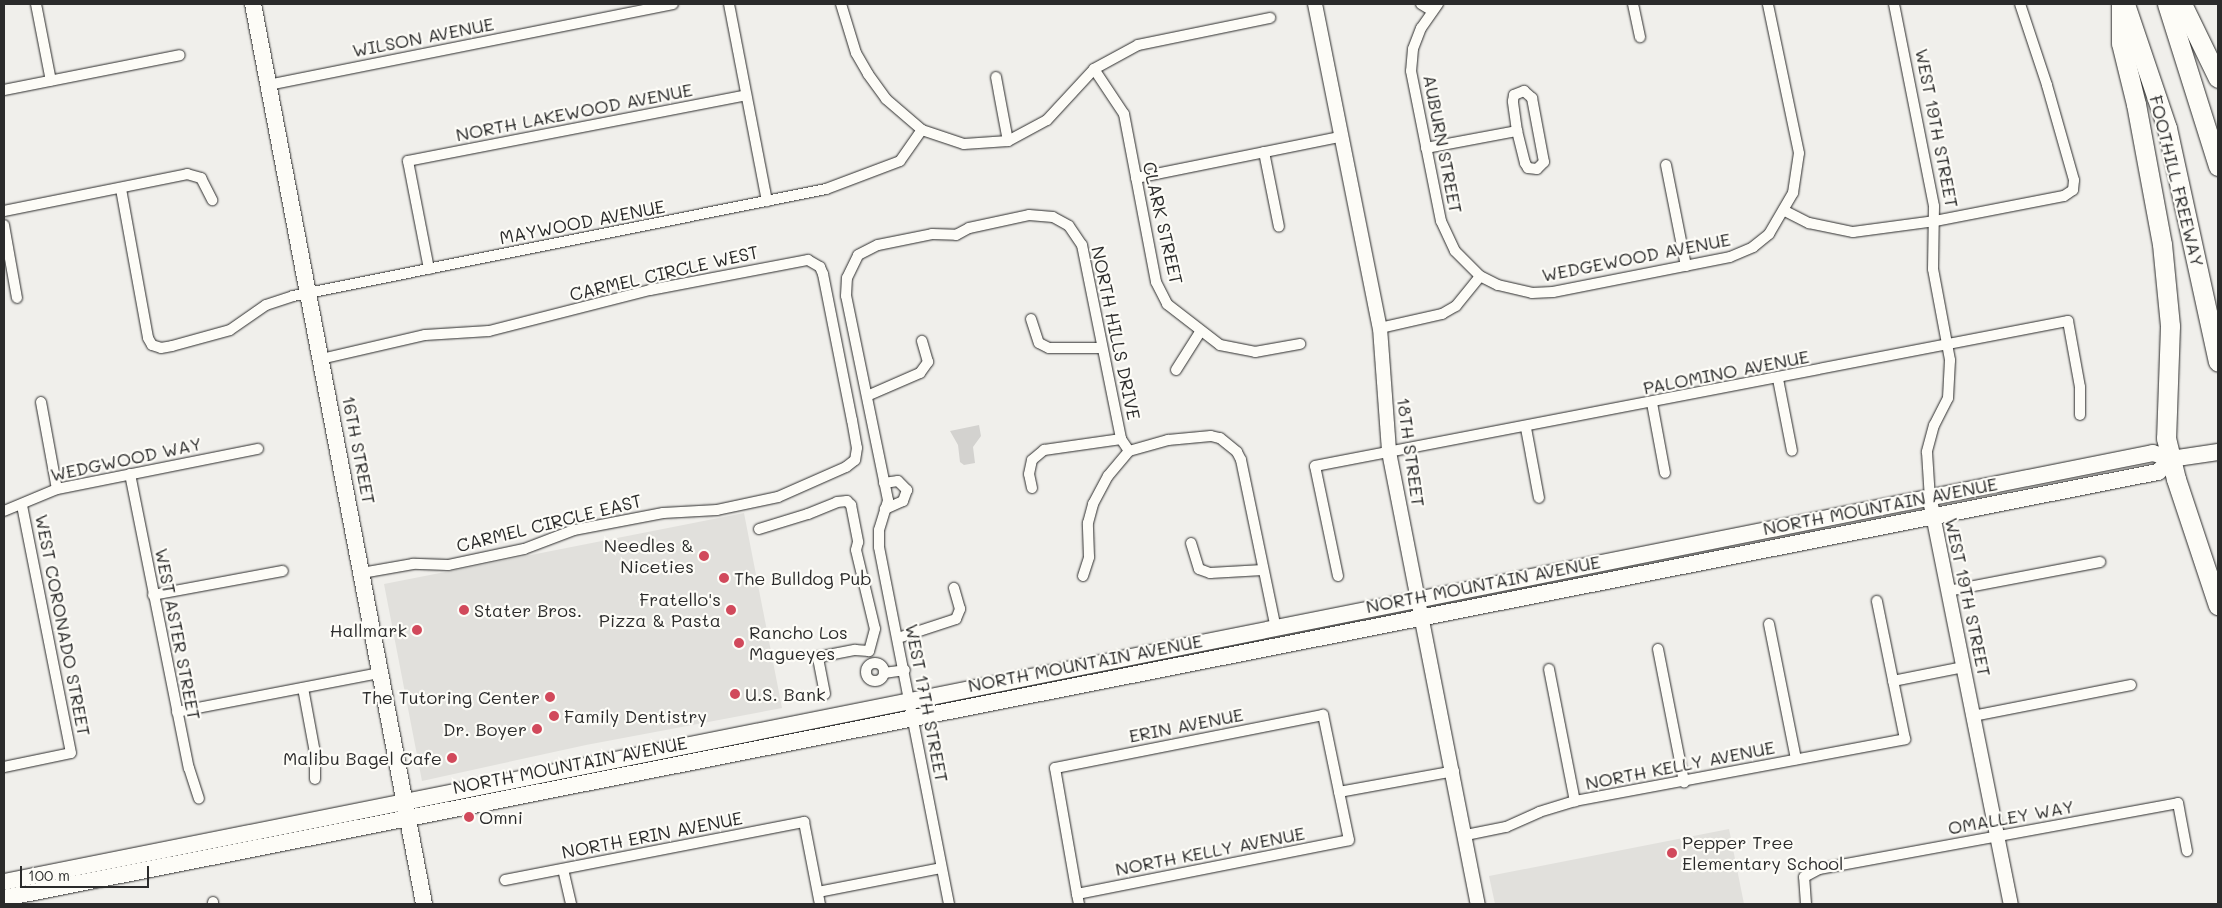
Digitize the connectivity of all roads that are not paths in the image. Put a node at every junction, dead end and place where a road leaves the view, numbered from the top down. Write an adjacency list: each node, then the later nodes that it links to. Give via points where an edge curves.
1 (36, 4): 22 (street)
2 (253, 4): 23 (main road, 16TH STREET)
3 (672, 4): 23 (street, WILSON AVENUE)
4 (728, 4): 25 (street)
5 (841, 4): 26 (street, via 856,53 868,74 886,99)
6 (1316, 4): 28 (main road, 18TH STREET)
7 (1421, 4): 15 (street)
8 (1633, 4): 17 (street)
9 (1768, 4): 38 (street, WEDGEWOOD AVENUE, via 1799,153 1798,172)
10 (1894, 4): 40 (street, WEST 19TH STREET)
11 (2020, 4): 40 (street, via 2050,94 2074,180 2073,190 2064,196)
12 (2123, 4): 56 (highway, FOOTHILL FREEWAY, via 2166,128); 71 (highway, via 2121,43 2136,104 2162,244 2170,326 2166,438)
13 (2167, 4): 33 (highway)
14 (2182, 4): 21 (highway)
15 (1434, 7): 30 (street, AUBURN STREET, via 1413,49 1411,71)
16 (1270, 18): 19 (street, via 1138,45)
17 (1640, 37)
18 (180, 55): 22 (street)
19 (1094, 69): 29 (street, via 1047,120); 34 (street, CLARK STREET, via 1124,114)
20 (996, 77): 29 (street)
21 (2218, 78)
22 (51, 81): 24 (street)
23 (268, 85): 46 (main road, 16TH STREET)
24 (4, 90)
25 (746, 95): 37 (street); 44 (street, NORTH LAKEWOOD AVENUE, via 408,161)
26 (922, 130): 29 (street, via 964,144); 37 (street, MAYWOOD AVENUE, via 907,155 883,170 826,189)
27 (1517, 131): 27 (street, via 1514,95 1524,91 1532,98 1544,162 1541,168 1528,168); 30 (street)
28 (1340, 137): 31 (street); 49 (main road, 18TH STREET)
29 (1008, 141)
30 (1426, 148): 45 (street, AUBURN STREET, via 1447,236 1455,251)
31 (1264, 152): 34 (street); 42 (street)
32 (1666, 165): 43 (street)
33 (2218, 166)
34 (1136, 178): 50 (street, CLARK STREET, via 1156,282 1167,304)
35 (121, 189): 36 (street, via 186,174 201,178); 39 (street); 46 (street, MAYWOOD AVENUE, via 146,329 152,345 172,346 230,330 266,305)
36 (212, 200)
37 (767, 201): 44 (street, MAYWOOD AVENUE)
38 (1785, 210): 40 (street, via 1809,223 1854,232); 43 (street, WEDGEWOOD AVENUE, via 1769,234 1748,250)
39 (4, 211)
40 (1935, 221): 53 (street, WEST 19TH STREET, via 1933,269)
41 (4, 226): 47 (street)
42 (1278, 228)
43 (1686, 266): 45 (street, WEDGEWOOD AVENUE, via 1553,292 1514,289)
44 (429, 269): 46 (street, MAYWOOD AVENUE)
45 (1480, 276): 49 (street, via 1456,306 1442,314)
46 (308, 293): 55 (main road, 16TH STREET)
47 (17, 298)
48 (1031, 319): 54 (street, via 1039,343 1049,348)
49 (1380, 328): 68 (main road, 18TH STREET)
50 (1200, 332): 52 (street, CLARK STREET, via 1220,345 1239,350 1274,351); 57 (street)
51 (922, 341): 59 (street, via 928,362 920,373)
52 (1300, 344)
53 (1947, 344): 58 (street, PALOMINO AVENUE); 62 (street, PALOMINO AVENUE, via 2068,322 2080,387); 80 (street, WEST 19TH STREET, via 1951,378 1948,398 1934,426 1927,452)
54 (1102, 348): 59 (street, NORTH HILLS DRIVE, via 1082,245 1069,226 1053,217 1038,214 975,226 956,235 932,234 869,248 858,255 852,266 846,296); 64 (street, NORTH HILLS DRIVE)
55 (321, 359): 72 (street, CARMEL CIRCLE WEST, via 425,335 489,331 650,290 808,260 820,267 823,274 857,448); 88 (main road, 16TH STREET)
56 (2218, 362)
57 (1176, 370)
58 (1778, 379): 61 (street, PALOMINO AVENUE); 69 (street)
59 (867, 396): 65 (street, NORTH HILLS DRIVE)
60 (41, 402): 76 (street)
61 (1652, 403): 63 (street, PALOMINO AVENUE); 73 (street)
62 (2080, 415)
63 (1526, 428): 68 (street, PALOMINO AVENUE); 78 (street)
64 (1121, 439): 67 (street, NORTH HILLS DRIVE); 77 (street, via 1044,450 1032,460 1029,474)
65 (878, 449): 75 (street, WEST 17TH STREET)
66 (258, 450): 74 (street, WEDGWOOD WAY)
67 (1130, 451): 86 (street, via 1194,435 1220,438 1231,447 1241,460); 89 (street, via 1108,476 1093,504 1088,523 1089,557)
68 (1388, 452): 90 (street, PALOMINO AVENUE, via 1316,466); 96 (main road, 18TH STREET)
69 (1792, 452)
70 (2213, 453): 71 (main road, NORTH MOUNTAIN AVENUE)
71 (2171, 459): 80 (main road, NORTH MOUNTAIN AVENUE, via 2158,472); 95 (highway)
72 (855, 460): 88 (street, CARMEL CIRCLE EAST, via 846,467 762,502 717,510 662,513 574,530 524,549 448,564 412,564)
73 (1666, 473)
74 (130, 474): 76 (street, WEDGWOOD WAY); 93 (street, WEST ASTER STREET)
75 (884, 483): 81 (street, WEST 17TH STREET, via 888,500); 81 (street, via 898,481 907,490 903,501)
76 (57, 488): 79 (street, WEDGWOOD WAY)
77 (1032, 488)
78 (1539, 498)
79 (22, 505): 82 (street, WEDGWOOD WAY); 116 (street, WEST CORONADO STREET, via 72,753)
80 (1931, 507): 92 (main road, WEST 19TH STREET); 96 (main road, NORTH MOUNTAIN AVENUE)
81 (885, 509): 99 (street, WEST 17TH STREET, via 879,547)
82 (4, 511)
83 (759, 529): 101 (street, via 836,502 847,501 851,505 858,542 856,550 875,629)
84 (1191, 543): 86 (street, via 1199,569 1210,573)
85 (2100, 562): 92 (street)
86 (1264, 570): 98 (street)
87 (283, 571): 93 (street)
88 (362, 573): 106 (main road, 16TH STREET)
89 (1083, 576)
90 (1338, 576)
91 (954, 588): 99 (street, via 960,609 956,619)
92 (1948, 591): 103 (main road, WEST 19TH STREET)
93 (153, 595): 113 (street, WEST ASTER STREET)
94 (1877, 601): 108 (street)
95 (2218, 605)
96 (1419, 609): 98 (main road, NORTH MOUNTAIN AVENUE); 112 (main road, NORTH MOUNTAIN AVENUE); 117 (main road, 18TH STREET)
97 (1769, 624): 115 (street)
98 (1276, 629): 112 (main road, NORTH MOUNTAIN AVENUE)
99 (898, 638): 105 (street, WEST 17TH STREET)
100 (1658, 649): 119 (street)
101 (869, 651): 102 (street); 111 (street, via 854,650 818,657)
102 (872, 663): 107 (street, via 879,663); 107 (street, via 866,667 867,678 877,681)
103 (1964, 666): 108 (street); 114 (main road, WEST 19TH STREET)
104 (1549, 669): 122 (street)
105 (905, 670): 107 (street); 112 (street, WEST 17TH STREET)
106 (380, 673): 110 (street); 123 (main road, 16TH STREET)
107 (884, 673)
108 (1893, 681): 115 (street, NORTH KELLY AVENUE, via 1905,739)
109 (2131, 685): 114 (street)
110 (303, 688): 113 (street); 118 (street, via 314,753)
111 (825, 694)
112 (911, 710): 123 (main road, NORTH MOUNTAIN AVENUE); 127 (street, WEST 17TH STREET)
113 (177, 712): 121 (street, WEST ASTER STREET, via 188,768)
114 (1973, 716): 125 (main road, WEST 19TH STREET)
115 (1796, 759): 119 (street, NORTH KELLY AVENUE)
116 (4, 767)
117 (1454, 771): 120 (street); 124 (main road, 18TH STREET)
118 (315, 780)
119 (1684, 782): 122 (street, NORTH KELLY AVENUE)
120 (1339, 792): 133 (street, NORTH KELLY AVENUE, via 1348,840); 133 (street, ERIN AVENUE, via 1323,715 1055,768)
121 (199, 798)
122 (1575, 801): 124 (street, NORTH KELLY AVENUE, via 1506,827)
123 (406, 811): 130 (main road, NORTH MOUNTAIN AVENUE); 132 (main road, NORTH MOUNTAIN AVENUE); 134 (main road, 16TH STREET)
124 (1466, 836): 138 (main road, 18TH STREET)
125 (1998, 836): 126 (street, OMALLEY WAY, via 2178,803); 139 (street, OMALLEY WAY, via 1819,868 1804,877); 140 (main road, WEST 19TH STREET)
126 (2187, 851)
127 (941, 868): 131 (street); 137 (street, WEST 17TH STREET)
128 (563, 869): 129 (street, NORTH ERIN AVENUE); 131 (street, NORTH ERIN AVENUE, via 804,822); 135 (street)
129 (506, 880)
130 (4, 882)
131 (818, 892): 136 (street)
132 (4, 898)
133 (1078, 899)
134 (424, 904)
135 (571, 904)
136 (820, 904)
137 (949, 904)
138 (1478, 904)
139 (1806, 904)
140 (2011, 904)

